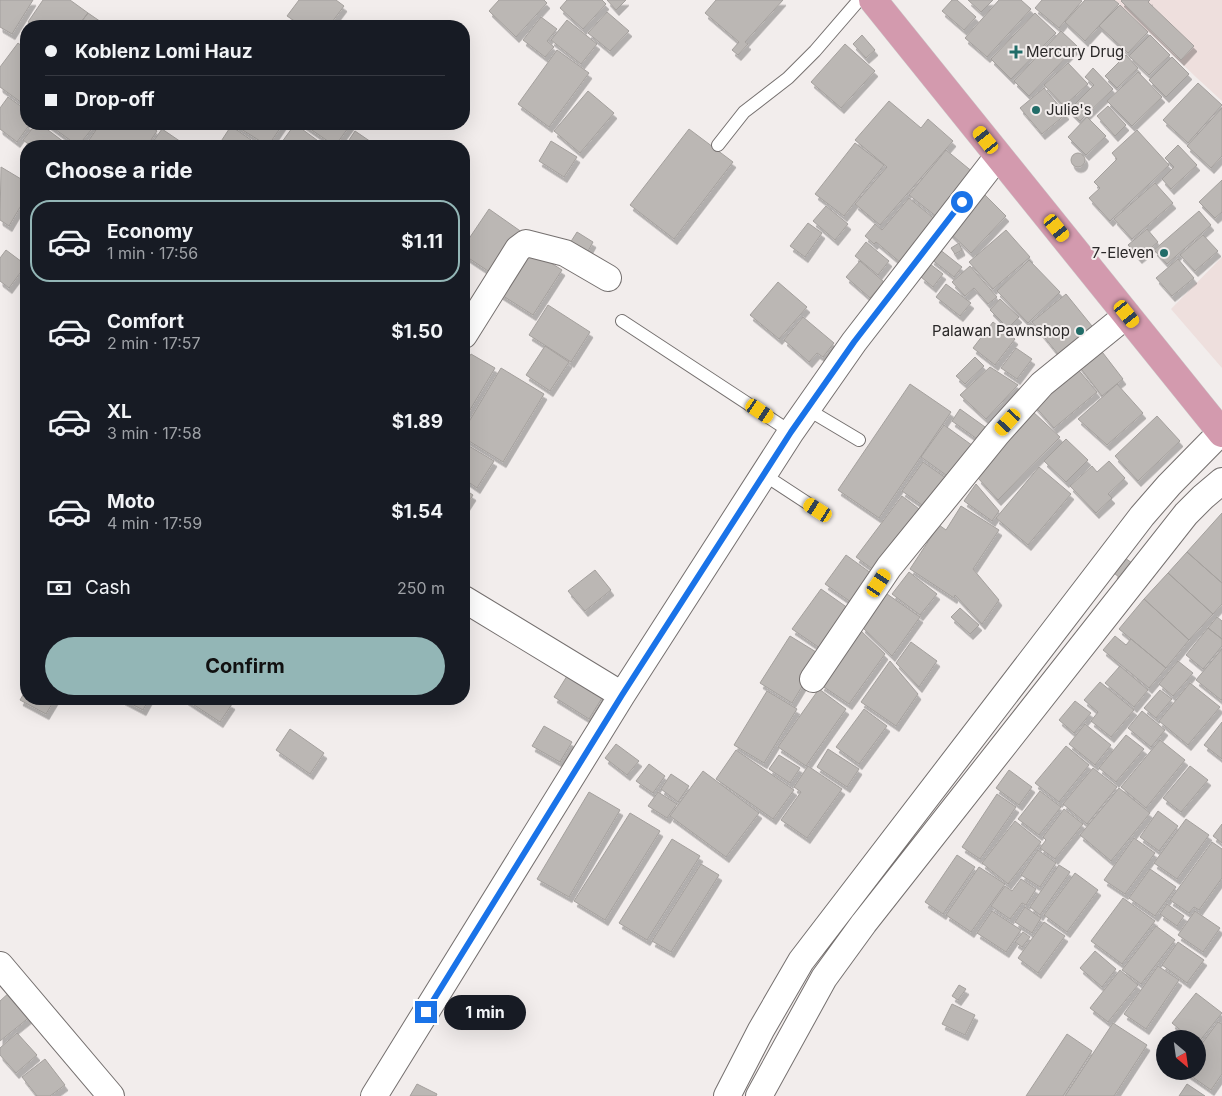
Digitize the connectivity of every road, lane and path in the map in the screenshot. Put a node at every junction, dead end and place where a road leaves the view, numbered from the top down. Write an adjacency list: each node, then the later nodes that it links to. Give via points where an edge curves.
1 (859, 0): 3 (lane, via 788,78 744,112)
2 (873, 0): 4 (highway)
3 (718, 145)
4 (998, 156): 6 (highway); 9 (street)
5 (608, 278): 8 (street, via 565,253 526,242 518,249)
6 (1127, 314): 11 (highway); 17 (street, via 1042,384 997,434 890,567)
7 (622, 321): 10 (lane)
8 (470, 325)
9 (807, 408): 10 (street); 12 (lane)
10 (791, 432): 13 (street)
11 (1222, 432): 20 (street, via 1142,516 801,961)
12 (859, 440)
13 (763, 474): 15 (lane); 18 (street)
14 (1222, 481): 20 (street, via 1186,514 824,978)
15 (818, 510)
16 (470, 603): 18 (street)
17 (813, 679)
18 (622, 695): 22 (street)
19 (0, 965): 21 (street)
20 (774, 1036): 23 (street); 24 (street)
21 (111, 1096)
22 (374, 1096)
23 (727, 1096)
24 (760, 1096)

